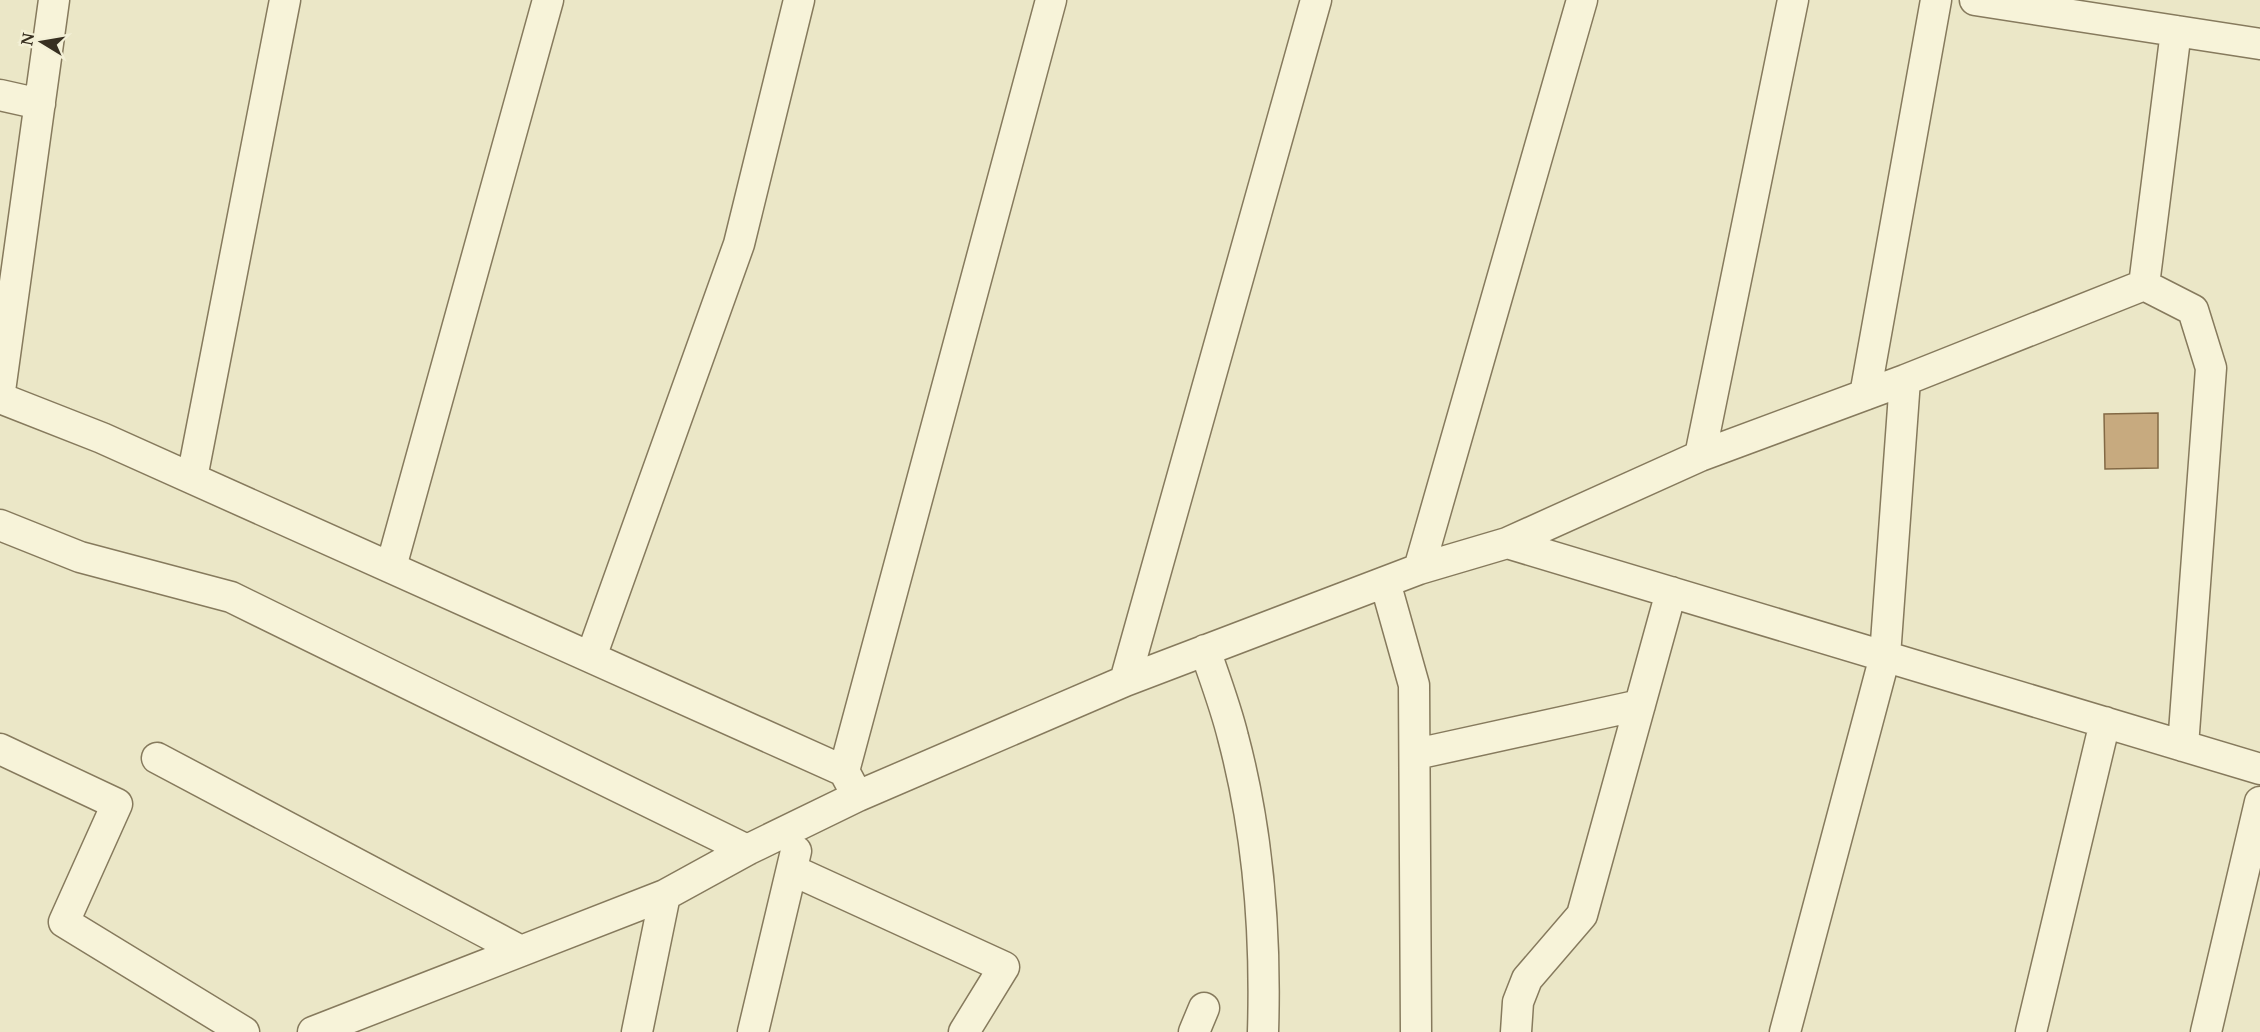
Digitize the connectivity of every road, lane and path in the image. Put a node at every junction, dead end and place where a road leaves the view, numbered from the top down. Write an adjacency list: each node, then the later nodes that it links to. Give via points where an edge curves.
1 (54, 0): 15 (street)
2 (285, 0): 22 (street)
3 (548, 0): 25 (street)
4 (799, 0): 31 (street, via 739,244)
5 (1051, 0): 40 (street)
6 (1316, 0): 32 (street)
7 (1582, 0): 26 (street)
8 (1793, 0): 21 (street)
9 (1936, 0): 19 (street)
10 (1975, 0): 11 (street)
11 (2047, 6): 12 (street)
12 (2176, 32): 13 (street); 16 (street)
13 (2260, 44)
14 (0, 95): 15 (street)
15 (40, 104): 18 (street)
16 (2144, 285): 17 (street); 35 (street, via 2193,310 2211,368)
17 (1905, 380): 19 (street); 30 (street)
18 (0, 391)
19 (1865, 395): 21 (street)
20 (0, 398): 22 (street)
21 (1700, 456): 24 (street)
22 (192, 478): 25 (street)
23 (0, 525): 44 (street, via 80,557 231,597)
24 (1507, 543): 26 (street); 28 (street)
25 (391, 567): 31 (street)
26 (1419, 569): 27 (street)
27 (1385, 582): 29 (street); 37 (street, via 1414,686)
28 (1671, 591): 30 (street); 33 (street)
29 (1205, 650): 32 (street); 53 (street, via 1233,738 1253,837 1264,985)
30 (1885, 656): 34 (street); 56 (street)
31 (591, 657): 40 (street)
32 (1125, 681): 41 (street)
33 (1640, 705): 37 (street); 55 (street, via 1582,915 1527,979 1518,1002)
34 (2105, 722): 35 (street); 57 (street)
35 (2184, 746): 39 (street)
36 (0, 749): 48 (street, via 117,804 64,922)
37 (1416, 754): 54 (street)
38 (157, 758): 47 (street)
39 (2260, 769)
40 (844, 771): 41 (street)
41 (858, 796): 43 (street)
42 (2260, 802): 58 (street)
43 (802, 824): 44 (street); 45 (street)
44 (747, 850): 46 (street)
45 (792, 870): 51 (street); 52 (street, via 1004,967)
46 (665, 895): 47 (street); 50 (street)
47 (521, 951): 49 (street)
48 (244, 1032)
49 (313, 1032)
50 (637, 1032)
51 (753, 1032)
52 (964, 1032)
53 (1263, 1032)
54 (1416, 1032)
55 (1516, 1032)
56 (1785, 1032)
57 (2031, 1032)
58 (2206, 1032)

